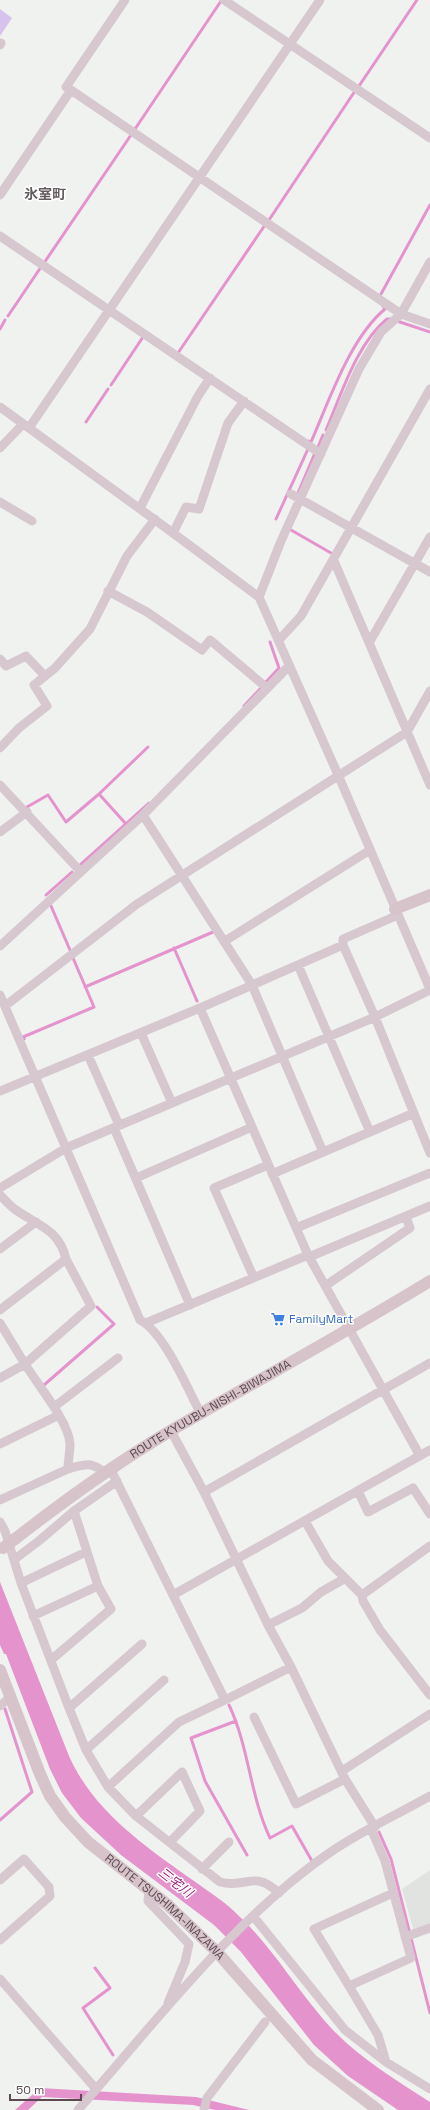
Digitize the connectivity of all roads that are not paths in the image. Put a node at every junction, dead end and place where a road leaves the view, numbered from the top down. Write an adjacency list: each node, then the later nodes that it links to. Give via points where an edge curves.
1 (125, 0): 5 (street)
2 (224, 0): 4 (street)
3 (320, 0): 4 (street)
4 (290, 44): 6 (street); 7 (street)
5 (66, 87)
6 (430, 138)
7 (200, 177): 8 (street, via 71,90); 11 (street); 12 (street)
8 (0, 195)
9 (0, 236): 11 (street)
10 (430, 262): 12 (street)
11 (110, 310): 14 (street); 18 (street)
12 (401, 314): 13 (street); 20 (street, via 372,345)
13 (430, 324)
14 (210, 378): 16 (street); 24 (street, via 198,396)
15 (430, 389): 27 (street)
16 (244, 401): 20 (street); 28 (street, via 228,423 199,509 186,507)
17 (0, 407): 18 (street)
18 (26, 426): 19 (street); 24 (street)
19 (0, 448)
20 (322, 454): 22 (street)
21 (291, 494): 22 (street)
22 (300, 499): 27 (street); 34 (street)
23 (0, 502): 26 (street)
24 (140, 508): 25 (street)
25 (155, 519): 28 (street); 33 (street, via 127,556)
26 (32, 521)
27 (352, 529): 30 (street); 31 (street)
28 (173, 533): 34 (street)
29 (430, 537): 31 (street)
30 (334, 560): 35 (street, via 301,616); 36 (street)
31 (415, 563): 32 (street); 36 (street)
32 (430, 572)
33 (108, 591): 39 (street, via 90,629); 40 (street, via 147,612 202,650 210,640)
34 (259, 597): 35 (street)
35 (279, 640): 38 (street)
36 (369, 643): 42 (street)
37 (0, 659): 39 (street, via 6,666 26,656)
38 (289, 666): 40 (street); 44 (street)
39 (45, 676): 43 (street, via 34,685 47,706 19,728)
40 (267, 688): 48 (street)
41 (430, 691): 42 (street)
42 (407, 732): 44 (street); 46 (street)
43 (0, 748)
44 (339, 777): 50 (street); 52 (street)
45 (0, 785): 47 (street)
46 (430, 785)
47 (27, 812): 49 (street); 51 (street)
48 (143, 816): 51 (street); 52 (street)
49 (0, 832)
50 (370, 850): 54 (street); 55 (street)
51 (81, 872): 56 (street)
52 (182, 876): 55 (street); 62 (street, via 137,904)
53 (430, 895): 54 (main road)
54 (397, 912): 57 (street, via 343,939); 60 (street)
55 (225, 941): 59 (street)
56 (1, 942)
57 (343, 945): 58 (street); 64 (street)
58 (298, 965): 59 (street); 66 (street)
59 (252, 985): 63 (street); 68 (street)
60 (430, 990): 64 (street)
61 (0, 995): 62 (street)
62 (5, 1006): 69 (street)
63 (200, 1008): 65 (street); 70 (street)
64 (375, 1017): 66 (street); 73 (street)
65 (141, 1033): 67 (street); 72 (street)
66 (328, 1037): 68 (street); 76 (street)
67 (88, 1055): 69 (street); 74 (street)
68 (281, 1057): 70 (street); 78 (street)
69 (35, 1078): 71 (street); 77 (street)
70 (231, 1079): 72 (street); 75 (street)
71 (0, 1091)
72 (172, 1103): 74 (street)
73 (414, 1113): 76 (street); 79 (street)
74 (117, 1127): 77 (street); 83 (street)
75 (252, 1127): 80 (street); 83 (street)
76 (370, 1132): 78 (street)
77 (66, 1148): 84 (street); 99 (street, via 140,1320)
78 (323, 1152): 82 (street)
79 (430, 1153)
80 (268, 1165): 82 (street); 93 (street, via 214,1188)
81 (430, 1173): 89 (street)
82 (272, 1174): 89 (street)
83 (136, 1178): 96 (street)
84 (0, 1188)
85 (0, 1195): 88 (street, via 14,1210)
86 (430, 1206): 87 (street)
87 (406, 1216): 91 (street); 95 (street, via 410,1228)
88 (36, 1222): 90 (street); 92 (street, via 52,1233 64,1251)
89 (296, 1228): 91 (street)
90 (0, 1249)
91 (308, 1256): 93 (street); 95 (street)
92 (66, 1259): 97 (street); 103 (street, via 91,1306)
93 (254, 1278): 96 (street)
94 (430, 1281): 100 (main road, ROUTE KYUUBU-NISHI-BIWAJIMA)
95 (325, 1286): 100 (street)
96 (190, 1305): 99 (street)
97 (0, 1310)
98 (0, 1323): 103 (street)
99 (146, 1323): 107 (street, via 165,1347)
100 (349, 1330): 105 (street); 107 (main road, ROUTE KYUUBU-NISHI-BIWAJIMA)
101 (118, 1358): 106 (street)
102 (430, 1363): 105 (street)
103 (25, 1364): 104 (street); 106 (street)
104 (0, 1378)
105 (383, 1390): 111 (street); 115 (street)
106 (56, 1411): 109 (street); 112 (street, via 70,1443)
107 (201, 1414): 108 (main road, ROUTE KYUUBU-NISHI-BIWAJIMA)
108 (171, 1431): 113 (main road, ROUTE KYUUBU-NISHI-BIWAJIMA); 115 (street)
109 (0, 1444)
110 (430, 1450): 111 (street)
111 (420, 1456): 114 (street)
112 (68, 1469): 113 (street, via 92,1465); 116 (street)
113 (112, 1475): 117 (street); 122 (main road, ROUTE KYUUBU-NISHI-BIWAJIMA, bridge); 129 (street)
114 (358, 1491): 118 (street, via 368,1512 413,1488); 119 (street)
115 (204, 1492): 125 (street)
116 (0, 1500)
117 (74, 1510): 123 (street); 124 (street)
118 (430, 1514)
119 (305, 1521): 125 (street); 126 (street, via 328,1561)
120 (0, 1522): 124 (street)
121 (430, 1546): 130 (street)
122 (1, 1549)
123 (86, 1552): 127 (street); 128 (street)
124 (15, 1559): 127 (street)
125 (236, 1560): 129 (street); 132 (street)
126 (344, 1579): 130 (street); 132 (street, via 321,1592 302,1608)
127 (21, 1582): 131 (street)
128 (98, 1586): 131 (street); 134 (street, via 111,1608)
129 (173, 1595): 140 (street)
130 (362, 1595): 138 (street, via 380,1630)
131 (33, 1616): 134 (street)
132 (268, 1625): 135 (street)
133 (142, 1644): 142 (street)
134 (51, 1660): 142 (street)
135 (291, 1667): 140 (street); 146 (street)
136 (0, 1670): 139 (main road, ROUTE TSUSHIMA-INAZAWA)
137 (164, 1680): 145 (street)
138 (430, 1695)
139 (10, 1697): 141 (street); 155 (main road, ROUTE TSUSHIMA-INAZAWA, via 40,1774 54,1801 88,1842)
140 (225, 1700): 147 (street, via 179,1722)
141 (0, 1706)
142 (69, 1708): 145 (street)
143 (430, 1714): 146 (street)
144 (254, 1717): 146 (street, via 296,1804)
145 (86, 1750): 147 (street)
146 (343, 1775): 150 (street)
147 (108, 1787): 149 (street)
148 (430, 1796): 150 (street)
149 (136, 1816): 151 (street); 151 (street, via 182,1772 200,1811)
150 (373, 1828): 156 (street, via 332,1851); 157 (street)
151 (170, 1842): 153 (street)
152 (229, 1842): 153 (street)
153 (202, 1869): 156 (street, via 220,1882 230,1885 259,1880)
154 (0, 1880): 161 (street, via 24,1859 49,1887 50,1896)
155 (149, 1891): 162 (main road, ROUTE TSUSHIMA-INAZAWA); 165 (street, via 148,1901 189,1944 185,1962)
156 (279, 1892): 158 (street)
157 (393, 1893): 160 (street); 164 (street, via 314,1929)
158 (252, 1918): 162 (street); 167 (street, via 345,2030)
159 (430, 1928): 160 (street)
160 (409, 1936): 164 (street, via 411,1958)
161 (0, 1940)
162 (221, 1948): 165 (street); 172 (main road, ROUTE TSUSHIMA-INAZAWA, via 312,2060)
163 (0, 1979): 169 (street)
164 (349, 1986): 167 (street, via 378,2035)
165 (164, 2011): 169 (street)
166 (265, 2022): 171 (street, via 207,2098)
167 (386, 2062): 168 (street)
168 (430, 2089)
169 (95, 2090): 170 (street)
170 (78, 2110)
171 (204, 2110)
172 (378, 2110)

